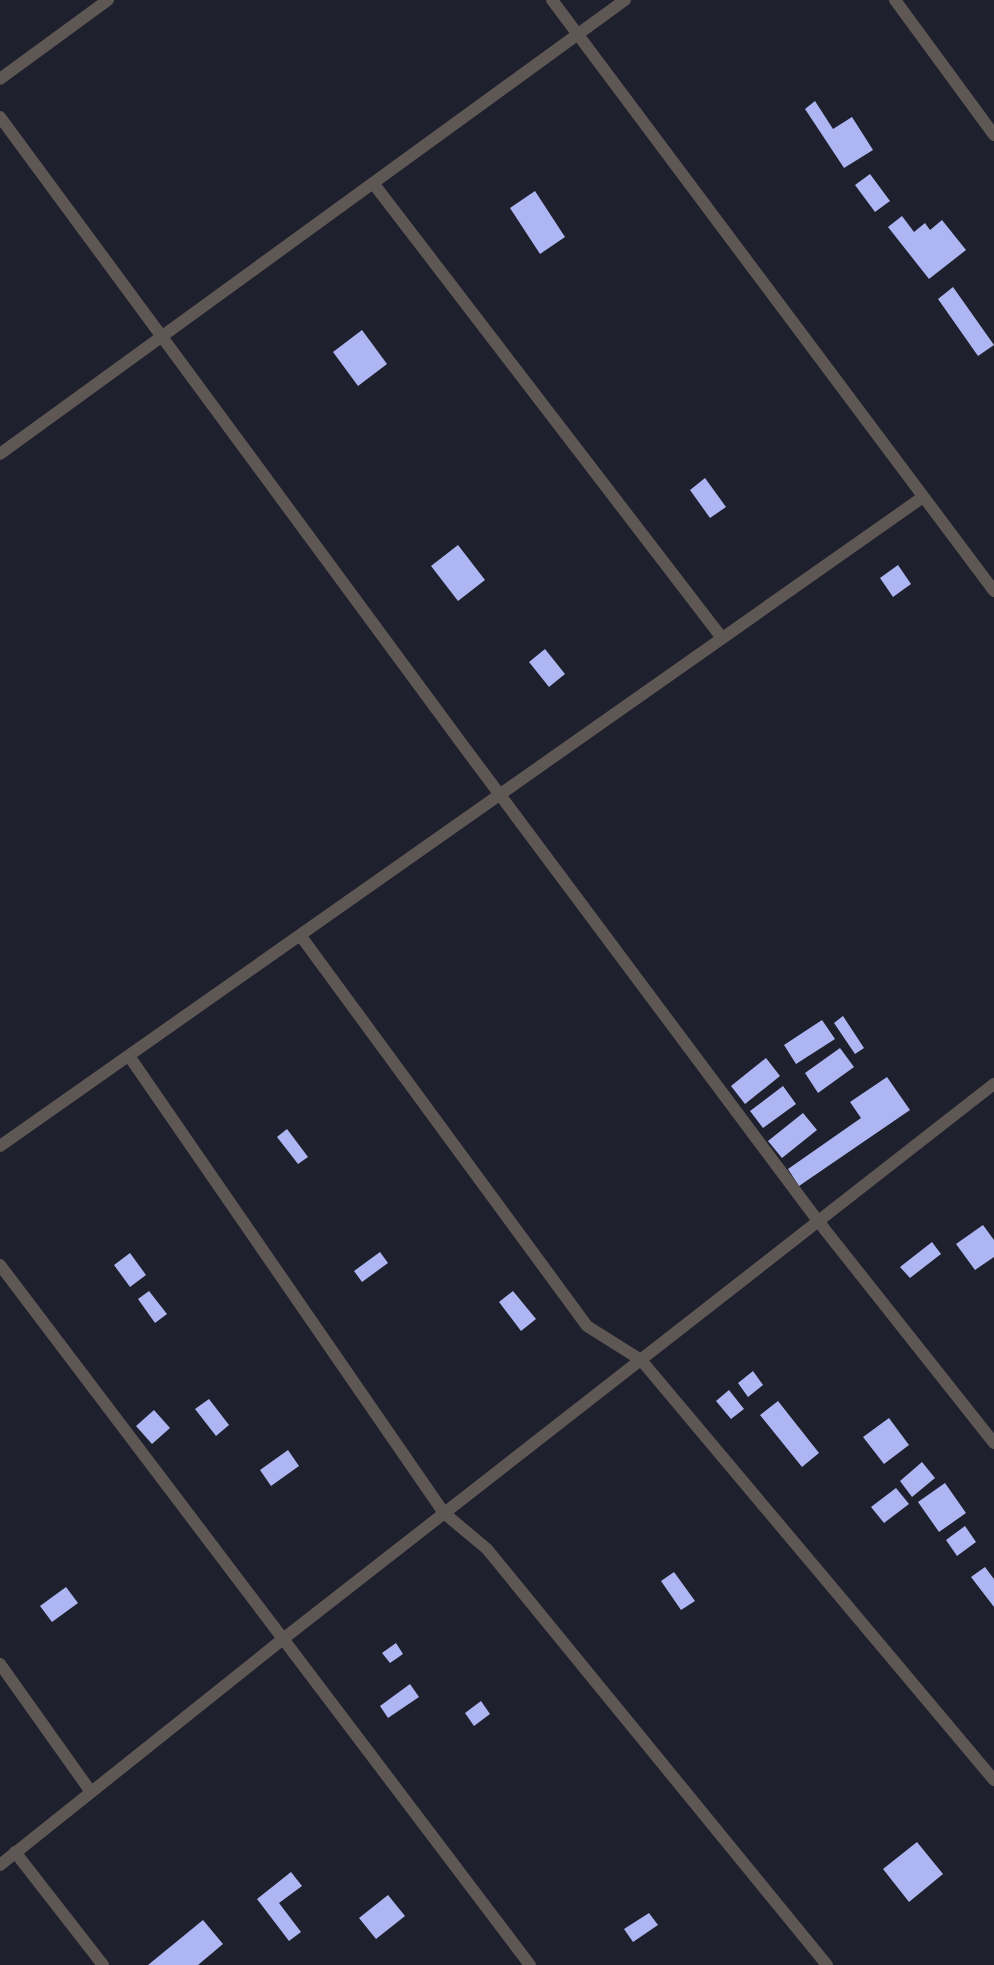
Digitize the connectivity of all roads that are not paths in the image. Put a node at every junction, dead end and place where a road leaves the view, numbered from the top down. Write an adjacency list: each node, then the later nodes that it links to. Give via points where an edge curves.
1 (108, 0): 6 (street)
2 (552, 0): 5 (street)
3 (625, 0): 5 (street)
4 (895, 0): 8 (street)
5 (577, 34): 9 (street); 12 (street)
6 (0, 79)
7 (0, 117): 10 (street)
8 (994, 135)
9 (373, 183): 10 (street); 14 (street)
10 (162, 337): 11 (street); 15 (street)
11 (0, 454)
12 (924, 497): 13 (street); 14 (street)
13 (994, 592)
14 (722, 638): 15 (street)
15 (500, 795): 16 (street); 20 (street)
16 (300, 935): 17 (street); 22 (street, via 586,1326)
17 (129, 1056): 19 (street); 24 (street)
18 (994, 1084): 20 (street)
19 (0, 1146)
20 (818, 1221): 22 (street); 23 (street)
21 (0, 1265): 25 (street)
22 (641, 1360): 24 (street); 27 (street)
23 (994, 1443)
24 (444, 1513): 25 (street); 33 (street, via 488,1550)
25 (283, 1639): 28 (street); 32 (street)
26 (0, 1664): 28 (street)
27 (994, 1780)
28 (91, 1792): 29 (street)
29 (15, 1852): 30 (street); 31 (street)
30 (0, 1865)
31 (103, 1965)
32 (530, 1965)
33 (827, 1965)

